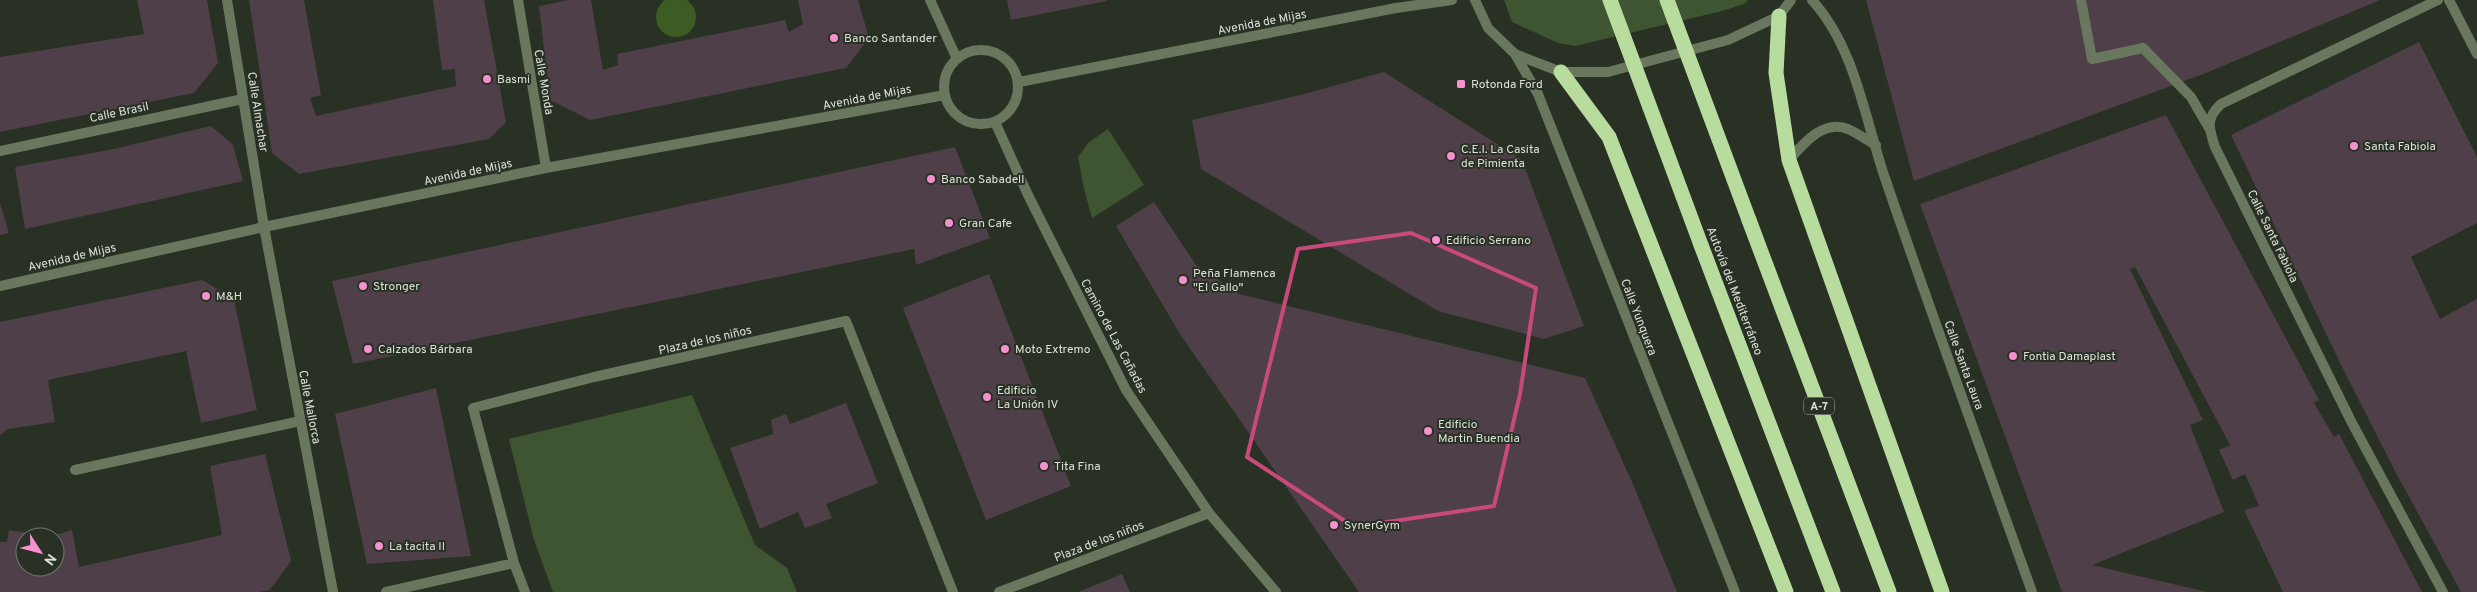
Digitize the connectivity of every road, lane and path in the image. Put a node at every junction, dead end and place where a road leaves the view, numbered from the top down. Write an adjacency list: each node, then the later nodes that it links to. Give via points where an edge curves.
1 (227, 0): 22 (street, Calle Almachar)
2 (518, 0): 28 (street, Calle Monda)
3 (930, 0): 18 (street)
4 (1415, 0): 14 (street)
5 (1452, 0): 14 (street, Avenida de Mijas)
6 (1475, 0): 16 (street, via 1488,28)
7 (1610, 0): 43 (highway, Autovía del Mediterráneo, bridge)
8 (1667, 0): 44 (highway, A-7, bridge)
9 (1790, 0): 15 (street)
10 (1812, 0): 25 (street, Calle Santa Laura, via 1826,16 1843,48)
11 (2081, 0): 24 (street, Calle Santa Fabiola, via 2092,59 2144,48 2191,97)
12 (2438, 0): 24 (street, via 2221,104 2211,113)
13 (2449, 0): 17 (street)
14 (1404, 7): 20 (street, Avenida de Mijas)
15 (1779, 16): 19 (street, via 1728,40 1608,72); 27 (highway, via 1776,73)
16 (1515, 54): 19 (street); 41 (street, Calle Yunquera, via 1538,94)
17 (2477, 54)
18 (957, 59): 20 (street, via 967,52 989,50 1009,61); 21 (street, via 946,75)
19 (1561, 72): 42 (highway, via 1609,137)
20 (1019, 82): 23 (street, via 1014,106)
21 (945, 95): 23 (street, via 958,116 970,123); 28 (street, Avenida de Mijas)
22 (243, 99): 26 (street, Calle Brasil); 29 (street, Calle Almachar)
23 (995, 122): 33 (street, Camino de Las Cañadas, via 1126,390)
24 (2209, 128): 47 (street, Calle Santa Fabiola, via 2215,147 2352,423)
25 (1876, 145): 27 (street, via 1846,128 1827,128 1808,138); 46 (street, Calle Santa Laura, via 1888,188)
26 (0, 151)
27 (1789, 160): 45 (highway)
28 (546, 168): 29 (street, Avenida de Mijas)
29 (264, 227): 30 (street, Avenida de Mijas); 31 (street, Calle Mallorca)
30 (0, 286)
31 (300, 421): 32 (street); 35 (street, Calle Mallorca)
32 (75, 470)
33 (1209, 513): 39 (street, Plaza de los niños); 40 (street, Camino de Las Cañadas)
34 (514, 563): 36 (street); 37 (street, Plaza de los niños); 38 (street, Plaza de los niños, via 473,408 594,377 846,321)
35 (333, 592)
36 (386, 592)
37 (525, 592)
38 (953, 592)
39 (999, 592)
40 (1276, 592)
41 (1735, 592)
42 (1786, 592)
43 (1833, 592)
44 (1889, 592)
45 (1942, 592)
46 (2032, 592)
47 (2442, 592)

